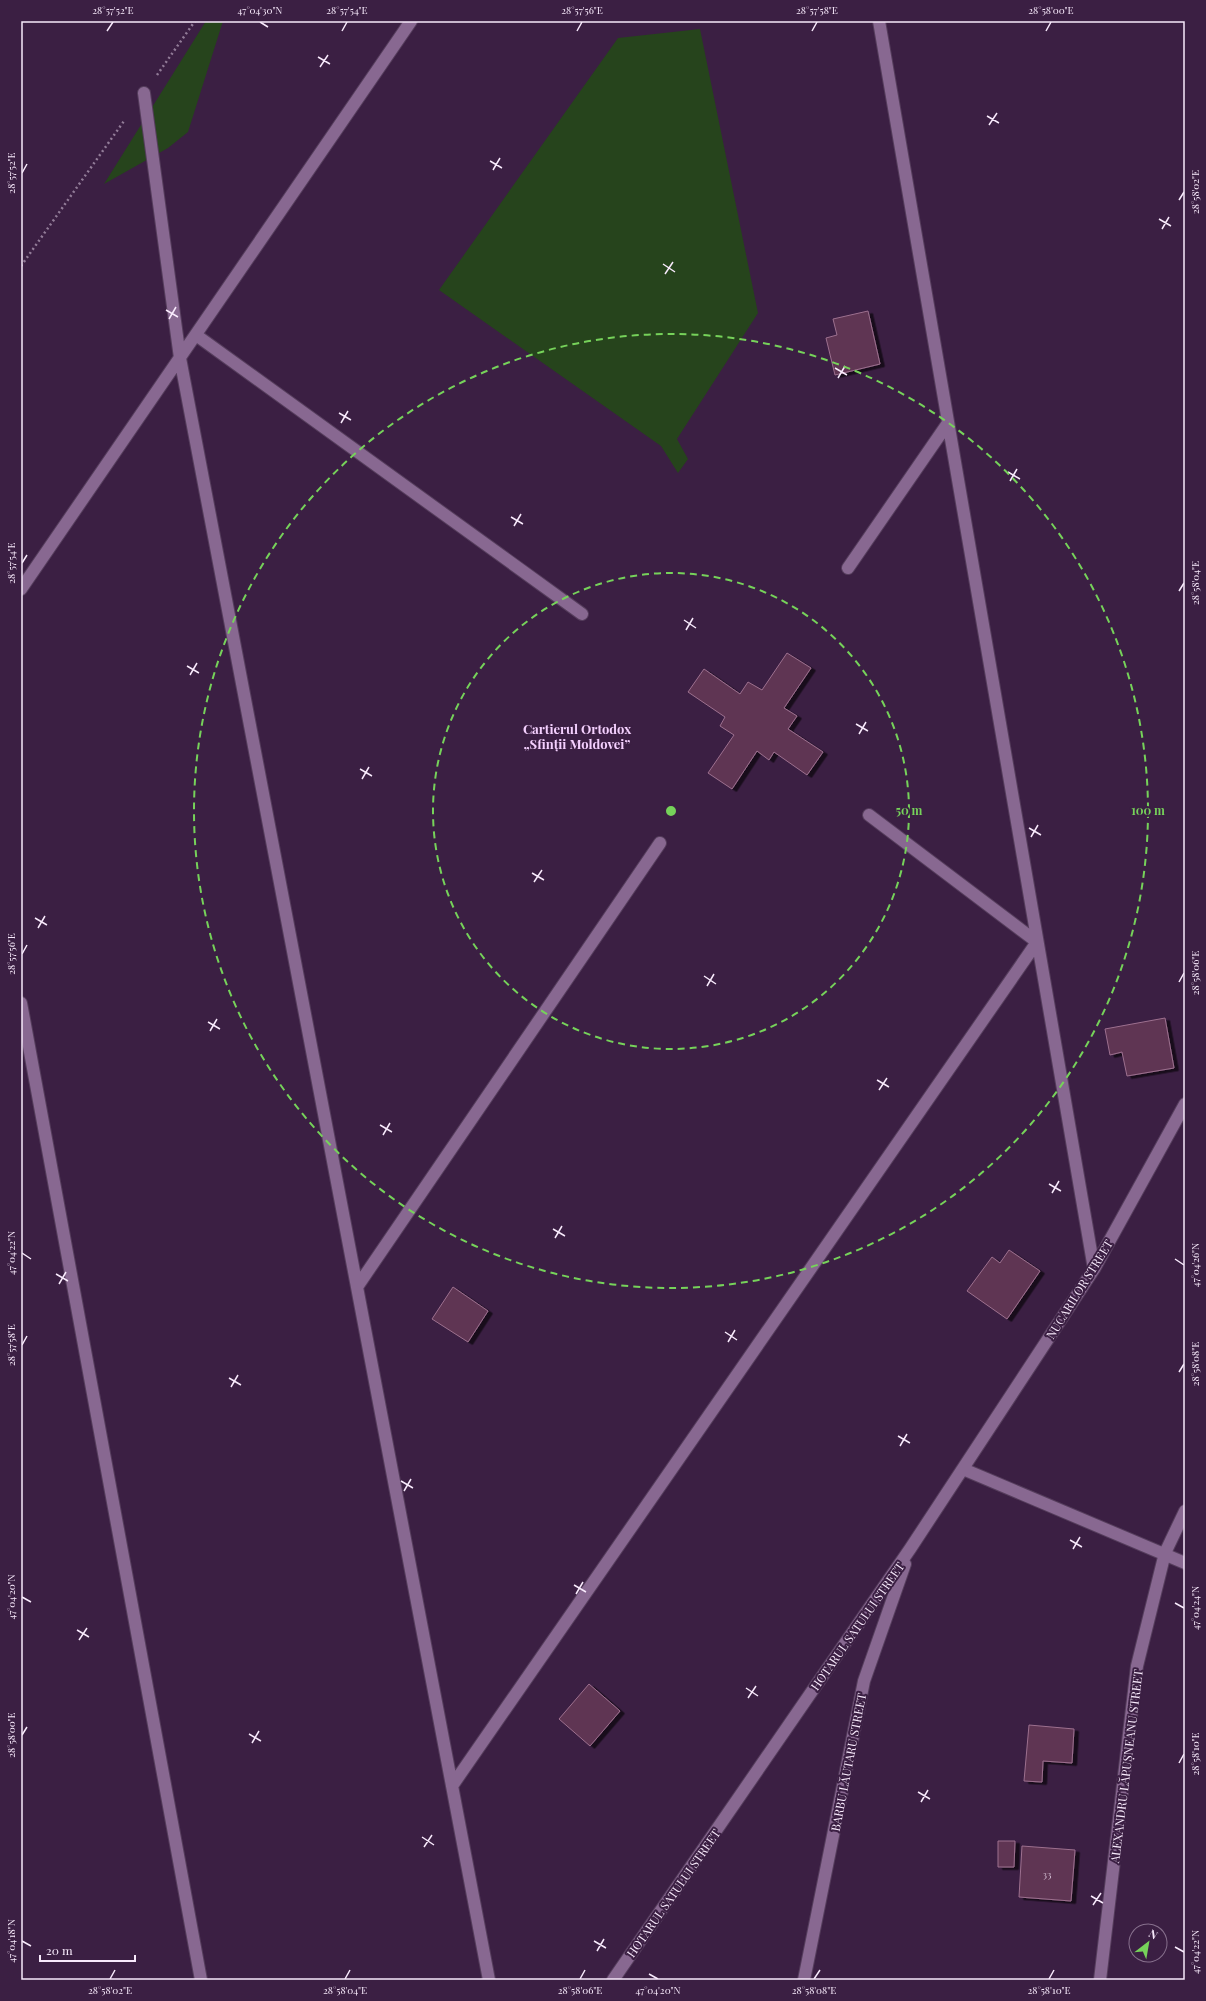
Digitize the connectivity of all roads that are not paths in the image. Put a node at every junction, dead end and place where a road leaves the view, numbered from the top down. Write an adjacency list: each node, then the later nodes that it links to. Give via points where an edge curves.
1 (411, 21): 4 (street)
2 (879, 21): 6 (street)
3 (144, 92): 5 (street)
4 (196, 335): 5 (street); 9 (street)
5 (180, 358): 8 (street); 16 (street)
6 (948, 423): 7 (street); 12 (street)
7 (848, 568)
8 (21, 589)
9 (582, 614)
10 (869, 815): 12 (street)
11 (660, 843): 16 (street)
12 (1037, 942): 15 (street); 22 (street)
13 (21, 1003): 23 (street)
14 (1185, 1104): 15 (street, NUCARILOR STREET)
15 (1094, 1269): 17 (street, NUCARILOR STREET)
16 (357, 1287): 22 (street)
17 (963, 1469): 19 (street, HOTARUL SATULUI STREET); 20 (street)
18 (1185, 1511): 20 (street, ALEXANDRU LĂPUȘNEANU STREET)
19 (910, 1549): 25 (street, HOTARUL SATULUI STREET); 26 (street, BARBU LĂUTARU STREET, via 864,1681)
20 (1165, 1553): 21 (street); 27 (street, ALEXANDRU LĂPUȘNEANU STREET, via 1138,1666)
21 (1185, 1563)
22 (452, 1786): 24 (street)
23 (201, 1980)
24 (489, 1980)
25 (613, 1980)
26 (804, 1980)
27 (1100, 1980)

